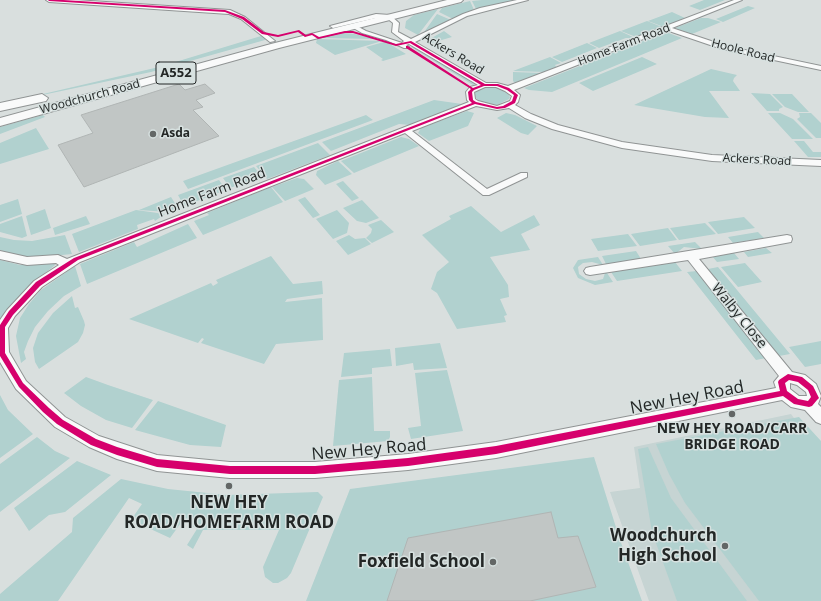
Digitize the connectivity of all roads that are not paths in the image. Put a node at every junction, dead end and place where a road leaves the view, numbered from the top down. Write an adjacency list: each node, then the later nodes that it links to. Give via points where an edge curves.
1 (49, 0): 12 (street, via 230,12 244,18)
2 (442, 0): 7 (main road, Woodchurch Road / A552)
3 (458, 0): 6 (main road, Woodchurch Road / A552)
4 (525, 0): 14 (street, via 465,15)
5 (739, 0): 9 (street, Home Farm Road)
6 (390, 17): 7 (street, via 376,16); 8 (main road, Woodchurch Road / A552); 10 (street, via 396,23)
7 (333, 26): 12 (main road, Woodchurch Road / A552)
8 (353, 26): 11 (street, Ackers Road); 13 (main road, Woodchurch Road / A552)
9 (666, 28): 17 (street, Hoole Road, via 730,50); 21 (street, Home Farm Road)
10 (395, 32): 11 (street); 14 (street, Ackers Road)
11 (381, 37): 15 (street, Ackers Road)
12 (272, 41): 16 (main road, Woodchurch Road / A552)
13 (296, 41): 16 (main road, via 288,40); 18 (main road, Woodchurch Road / A552)
14 (411, 42): 15 (street); 19 (street, Ackers Road)
15 (401, 43): 20 (street, Ackers Road)
16 (197, 62): 18 (main road, Woodchurch Road / A552)
17 (821, 68)
18 (140, 80): 24 (main road); 25 (main road, Woodchurch Road / A552); 26 (main road, Woodchurch Road / A552); 28 (main road)
19 (484, 85): 20 (street); 21 (street, via 497,85)
20 (473, 89): 22 (street, via 469,96)
21 (508, 89): 23 (street, via 513,92 516,99)
22 (475, 104): 23 (street, via 497,108); 27 (street, Home Farm Road)
23 (510, 105): 29 (street, Ackers Road, via 555,127 622,145 717,158)
24 (0, 108)
25 (0, 116)
26 (0, 122)
27 (406, 130): 30 (street, via 486,193); 34 (street, Home Farm Road)
28 (12, 131)
29 (821, 163)
30 (524, 175)
31 (787, 239): 33 (street)
32 (0, 255): 34 (street, via 27,261 58,259)
33 (691, 256): 35 (street); 37 (street, Walby Close)
34 (67, 264): 36 (street, Home Farm Road, via 38,284 11,313 2,327)
35 (590, 271)
36 (1, 348): 39 (street, New Hey Road, via 21,385 60,422 94,442 157,463 230,470 315,470 484,452)
37 (788, 377): 38 (street, via 800,379); 39 (street, via 781,382)
38 (816, 387): 40 (street, via 815,398)
39 (784, 393): 40 (street, via 796,402)
40 (809, 404): 41 (street)
41 (821, 417)

